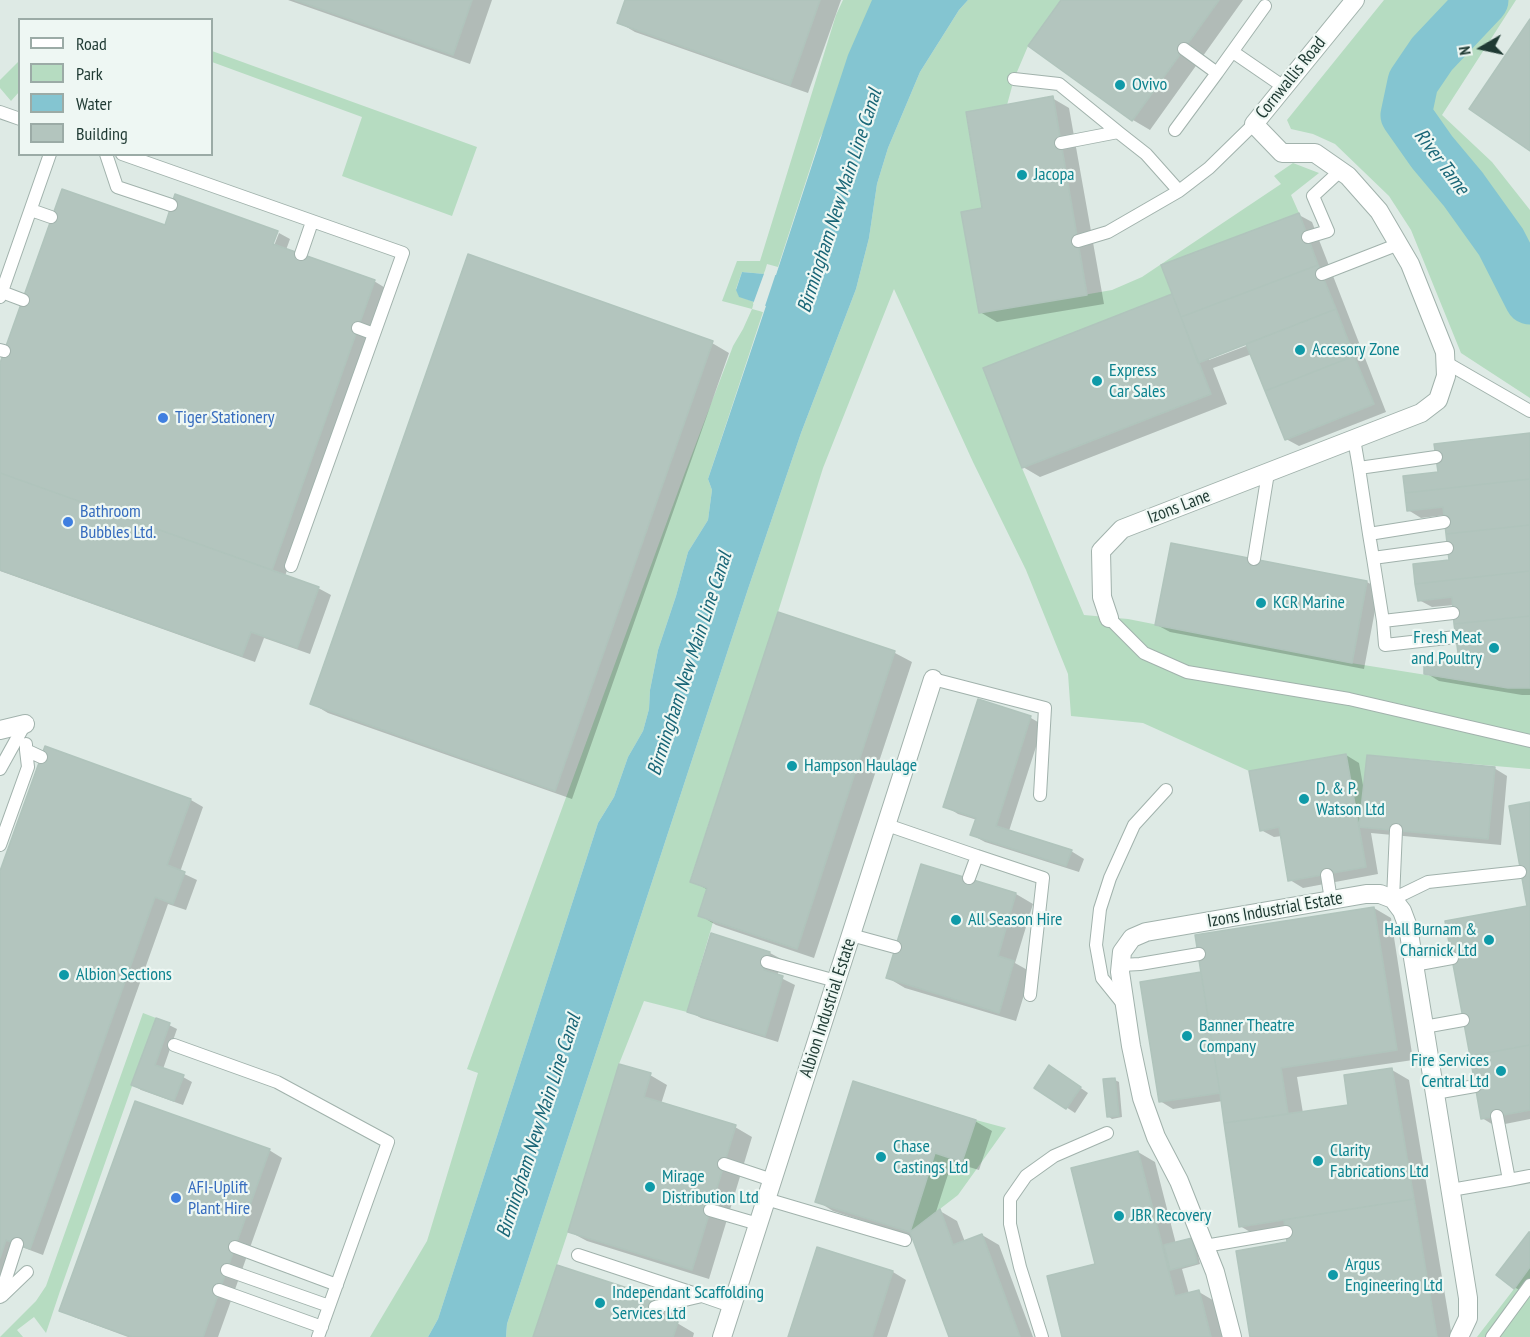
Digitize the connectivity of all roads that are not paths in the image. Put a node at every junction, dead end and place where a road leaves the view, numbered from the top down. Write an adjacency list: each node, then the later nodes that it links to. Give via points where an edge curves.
1 (1354, 0): 7 (street, Cornwallis Road)
2 (1265, 6): 4 (lane)
3 (1184, 50): 5 (lane)
4 (1233, 52): 5 (lane); 7 (lane)
5 (1217, 73): 11 (lane)
6 (1014, 79): 12 (lane, via 1059,84)
7 (1284, 87): 10 (street, Cornwallis Road)
8 (0, 112): 9 (lane)
9 (18, 118)
10 (1254, 123): 14 (street, Cornwallis Road); 19 (lane, via 1209,168)
11 (1175, 130)
12 (1118, 132): 13 (lane); 19 (lane, via 1146,154)
13 (1061, 143)
14 (1282, 153): 18 (street, Izons Lane, via 1315,153)
15 (49, 156): 21 (lane)
16 (107, 156): 20 (lane, via 117,187)
17 (128, 156): 23 (lane)
18 (1340, 171): 24 (lane, via 1313,196 1328,231); 26 (street, Izons Lane, via 1379,211)
19 (1179, 191): 25 (lane, via 1108,232)
20 (171, 205)
21 (31, 210): 22 (lane); 29 (lane)
22 (51, 217)
23 (312, 222): 27 (lane); 32 (lane, via 402,253)
24 (1308, 237)
25 (1078, 242)
26 (1399, 244): 28 (lane); 33 (street, Izons Lane, via 1445,352)
27 (301, 254)
28 (1322, 273)
29 (1, 295): 30 (lane)
30 (23, 300)
31 (358, 328): 32 (lane)
32 (374, 334): 44 (lane)
33 (1445, 362): 34 (lane); 35 (street, Izons Lane, via 1446,376 1437,400 1421,413)
34 (1530, 411)
35 (1354, 439): 37 (lane); 38 (street, Izons Lane)
36 (1436, 457): 37 (lane)
37 (1359, 468): 40 (lane)
38 (1268, 473): 43 (lane); 46 (street, Izons Lane, via 1122,529 1101,550 1102,597)
39 (1444, 522): 40 (lane)
40 (1369, 534): 42 (lane)
41 (1447, 548): 42 (lane)
42 (1373, 558): 47 (lane)
43 (1254, 559)
44 (291, 566)
45 (1453, 612): 47 (lane)
46 (1109, 618): 52 (lane, Izons Lane, via 1144,653 1187,672 1349,699)
47 (1383, 621): 48 (lane, via 1385,645)
48 (1456, 637)
49 (933, 679): 57 (lane, via 1045,708); 58 (street, Albion Industrial Estate)
50 (25, 724): 51 (street); 53 (lane); 55 (lane)
51 (0, 730)
52 (1530, 741)
53 (26, 750): 54 (lane); 60 (lane, via 28,767)
54 (41, 757)
55 (0, 769)
56 (1166, 790): 76 (lane, via 1134,825 1100,909 1096,945 1102,978)
57 (1040, 795)
58 (887, 825): 61 (lane); 67 (street, Albion Industrial Estate)
59 (1396, 830): 65 (lane)
60 (0, 845)
61 (977, 856): 64 (lane); 75 (lane, via 1043,878)
62 (1520, 872): 65 (lane, via 1428,882)
63 (1327, 875): 66 (lane)
64 (969, 878)
65 (1393, 899): 66 (street, Izons Industrial Estate, via 1366,894); 73 (street, via 1408,927)
66 (1331, 900): 72 (street, Izons Industrial Estate, via 1146,932 1132,938 1122,952)
67 (851, 935): 68 (lane); 74 (street, Albion Industrial Estate)
68 (896, 947)
69 (1198, 954): 72 (lane)
70 (1452, 958): 73 (lane)
71 (767, 962): 74 (lane)
72 (1121, 965): 76 (street, Izons Industrial Estate)
73 (1414, 965): 78 (street)
74 (836, 981): 86 (street, Albion Industrial Estate)
75 (1030, 994)
76 (1125, 1007): 95 (street, Izons Industrial Estate, via 1142,1098)
77 (1463, 1020): 78 (lane)
78 (1424, 1027): 81 (street)
79 (174, 1045): 100 (lane, via 277,1082 388,1142)
80 (1475, 1086): 81 (lane)
81 (1436, 1093): 88 (street)
82 (1497, 1116): 87 (lane)
83 (1107, 1133): 110 (lane, via 1054,1156 1026,1176 1010,1199 1010,1224)
84 (724, 1164): 86 (lane)
85 (1530, 1176): 87 (lane)
86 (772, 1180): 89 (street, Albion Industrial Estate)
87 (1509, 1180): 88 (lane)
88 (1451, 1190): 112 (street, via 1468,1298 1468,1318)
89 (766, 1199): 91 (street, Albion Industrial Estate); 93 (lane)
90 (710, 1210): 91 (lane)
91 (758, 1224): 106 (street, Albion Industrial Estate)
92 (1286, 1232): 95 (lane)
93 (905, 1240)
94 (17, 1244): 104 (lane)
95 (1205, 1246): 111 (street, Izons Industrial Estate)
96 (235, 1247): 100 (lane)
97 (578, 1255): 103 (lane)
98 (227, 1270): 105 (lane)
99 (27, 1272): 104 (lane)
100 (337, 1285): 105 (lane)
101 (1530, 1285): 113 (lane)
102 (219, 1290): 108 (lane)
103 (702, 1296): 106 (lane); 107 (lane)
104 (0, 1298)
105 (329, 1306): 108 (lane)
106 (731, 1306): 109 (street, Albion Industrial Estate)
107 (655, 1307)
108 (320, 1332)
109 (722, 1337)
110 (1042, 1337)
111 (1232, 1337)
112 (1459, 1337)
113 (1492, 1337)

